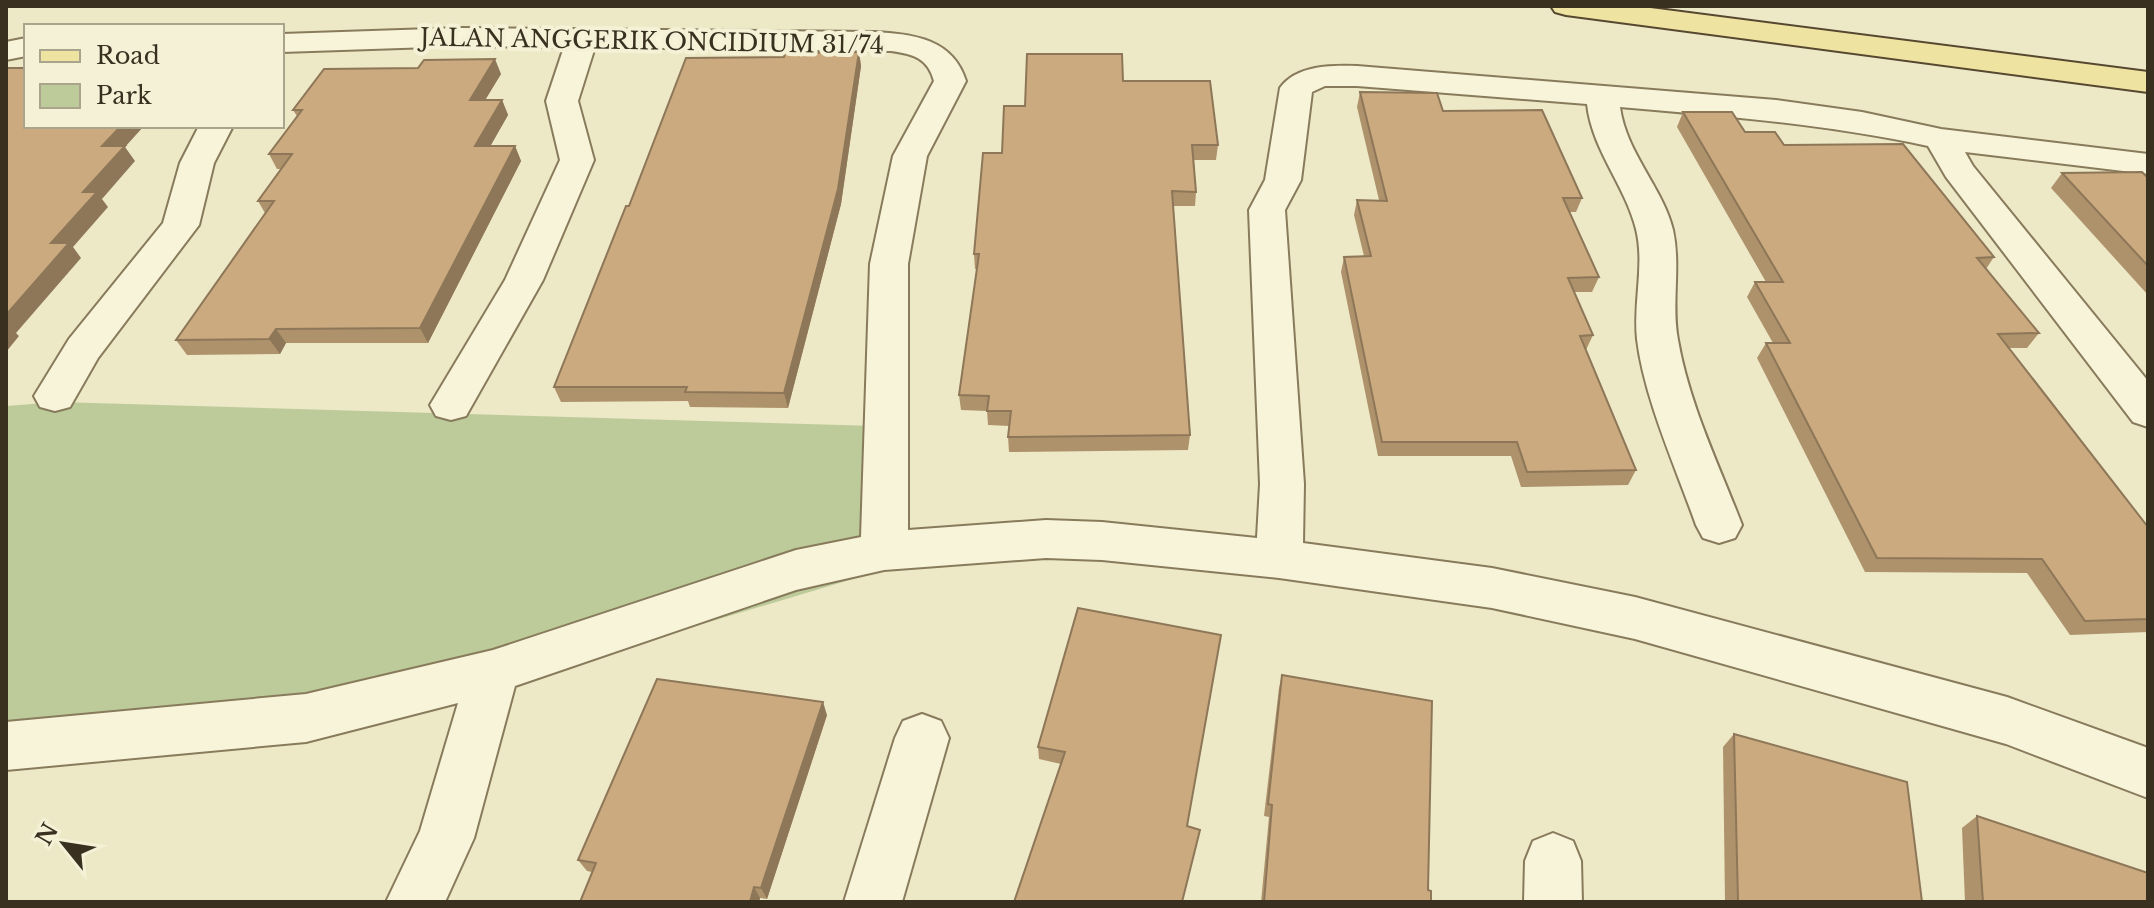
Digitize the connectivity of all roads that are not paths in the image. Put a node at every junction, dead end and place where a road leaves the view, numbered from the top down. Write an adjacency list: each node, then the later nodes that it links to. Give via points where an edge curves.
1 (1566, 6): 6 (main road)
2 (1752, 6): 5 (main road)
3 (586, 37): 4 (street, JALAN ANGGERIK ONCIDIUM 31/74); 12 (street, via 575,54 562,101 577,160 524,280); 15 (street, JALAN ANGGERIK ONCIDIUM 31/74, via 905,44 927,49 949,68 950,81 910,156 889,264)
4 (284, 44)
5 (2148, 58)
6 (2148, 82)
7 (1602, 94): 9 (street, via 1776,110); 14 (street, via 1606,127 1654,228 1657,338 1676,410); 16 (street, via 1322,74 1296,88 1283,180 1267,210 1282,484)
8 (215, 128): 11 (street, via 197,163 181,225 83,349)
9 (1941, 139): 10 (street); 13 (street, via 1958,170)
10 (2148, 164)
11 (55, 396)
12 (451, 405)
13 (2148, 411)
14 (1719, 525)
15 (884, 551): 16 (street, via 1046,539); 17 (street, via 796,570)
16 (1279, 559): 20 (street, via 1492,588 1635,618 2007,721)
17 (493, 672): 19 (street, via 306,718); 21 (street, via 446,838)
18 (922, 738): 22 (street)
19 (6, 746)
20 (2148, 773)
21 (415, 902)
22 (873, 902)

